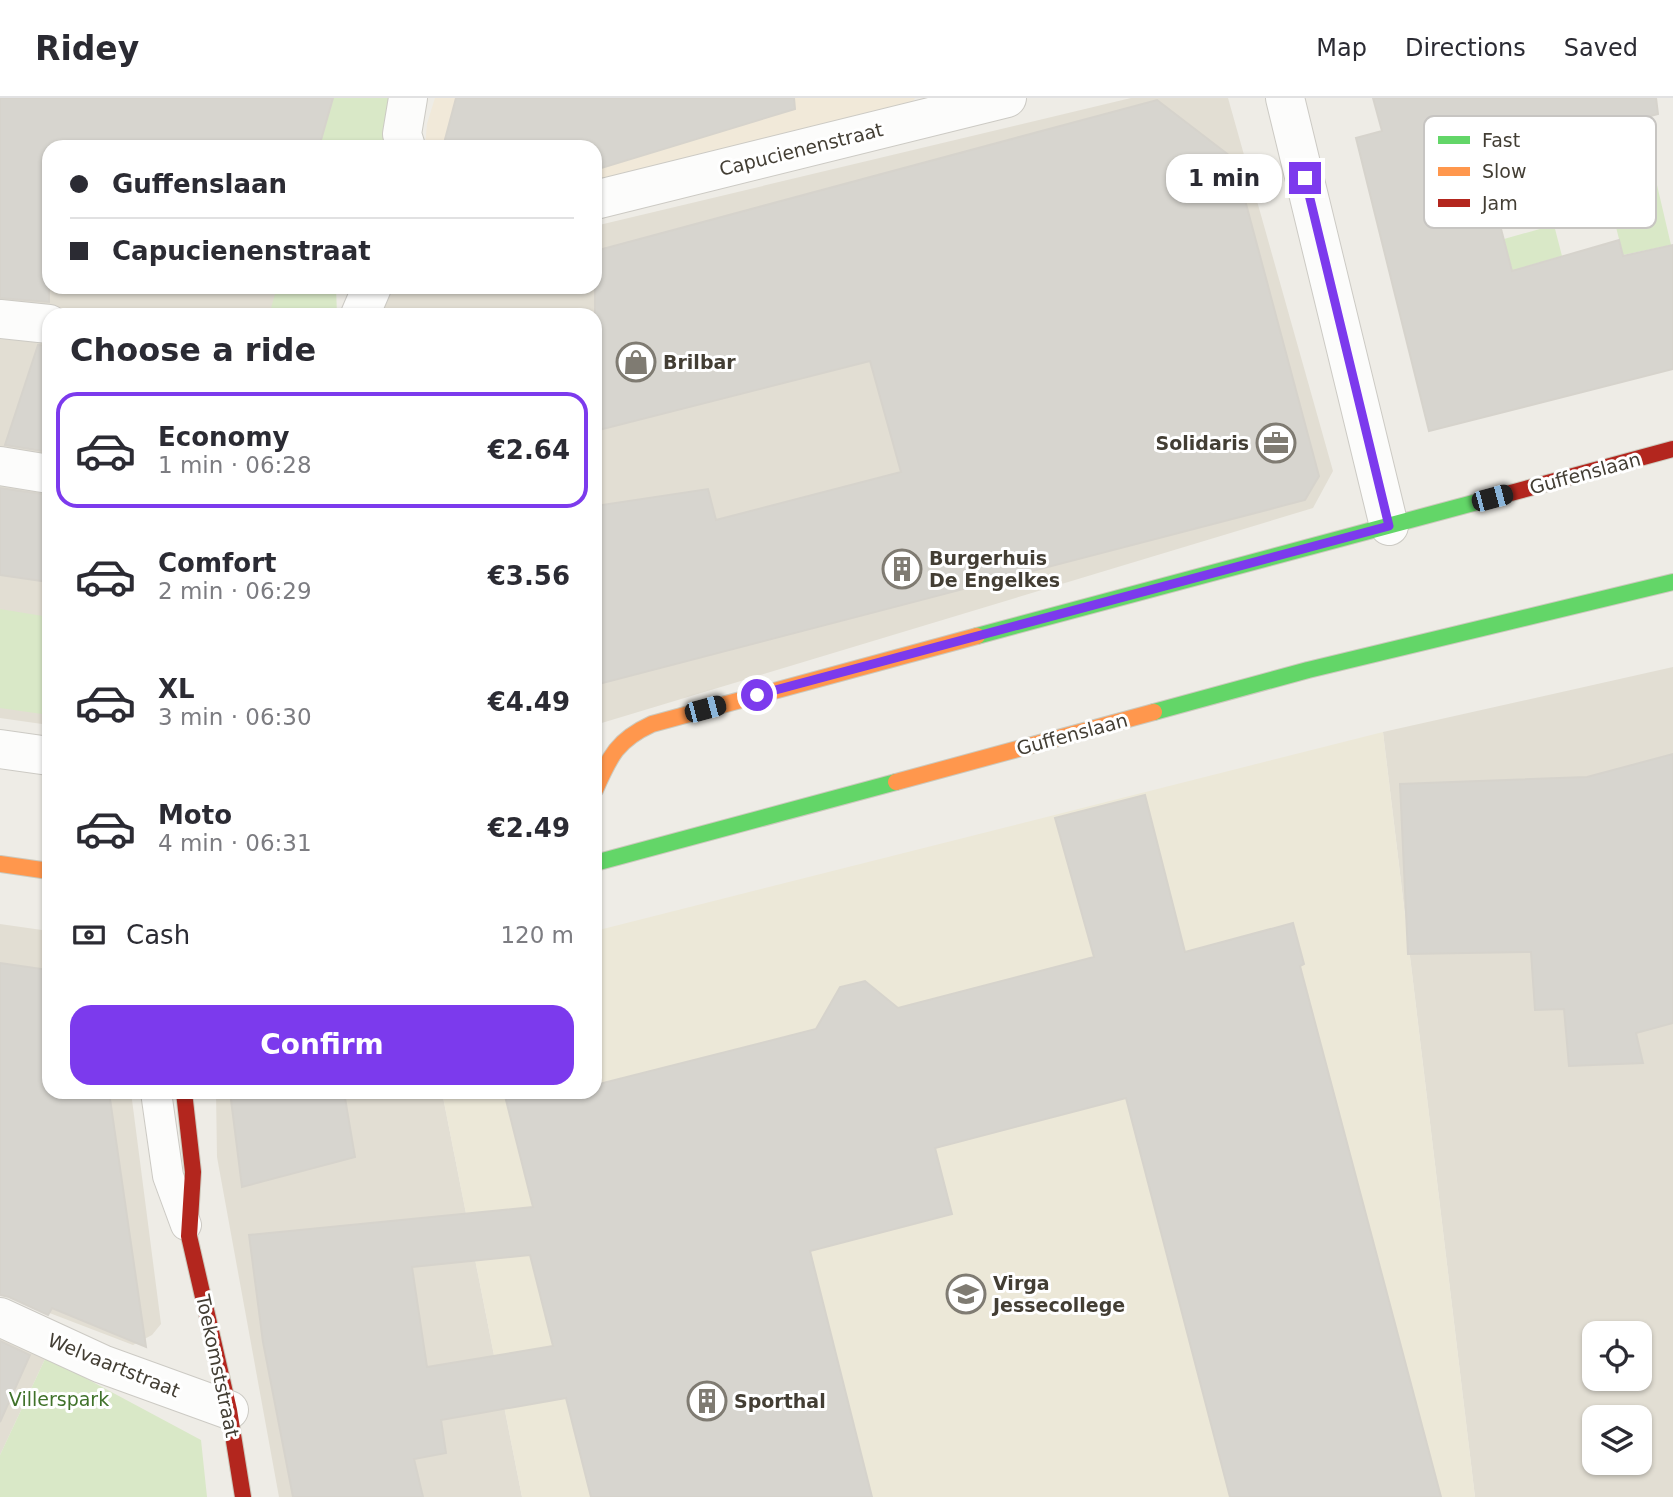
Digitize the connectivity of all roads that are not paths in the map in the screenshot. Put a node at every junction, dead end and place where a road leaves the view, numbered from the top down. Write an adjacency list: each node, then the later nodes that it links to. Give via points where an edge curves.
1 (408, 98): 4 (street)
2 (1007, 98): 5 (street, Capucienenstraat)
3 (1285, 98): 11 (street)
4 (404, 140)
5 (602, 198)
6 (0, 320): 7 (street)
7 (42, 323)
8 (1673, 449): 11 (main road, Guffenslaan)
9 (0, 466): 10 (street)
10 (42, 473)
11 (1389, 526): 15 (main road, Guffenslaan, via 652,724 630,733 615,747)
12 (1673, 582): 16 (main road, Guffenslaan, via 1295,674)
13 (0, 749): 14 (street)
14 (42, 755)
15 (602, 775)
16 (602, 861)
17 (0, 864): 18 (main road)
18 (42, 870)
19 (157, 1099): 21 (lane, Toekomststraat, via 168,1176)
20 (185, 1099): 21 (main road, Toekomststraat, via 193,1172)
21 (189, 1236): 23 (main road, Toekomststraat)
22 (0, 1317): 23 (street, Welvaartstraat, via 102,1364)
23 (229, 1410): 24 (main road, Toekomststraat)
24 (243, 1497)

